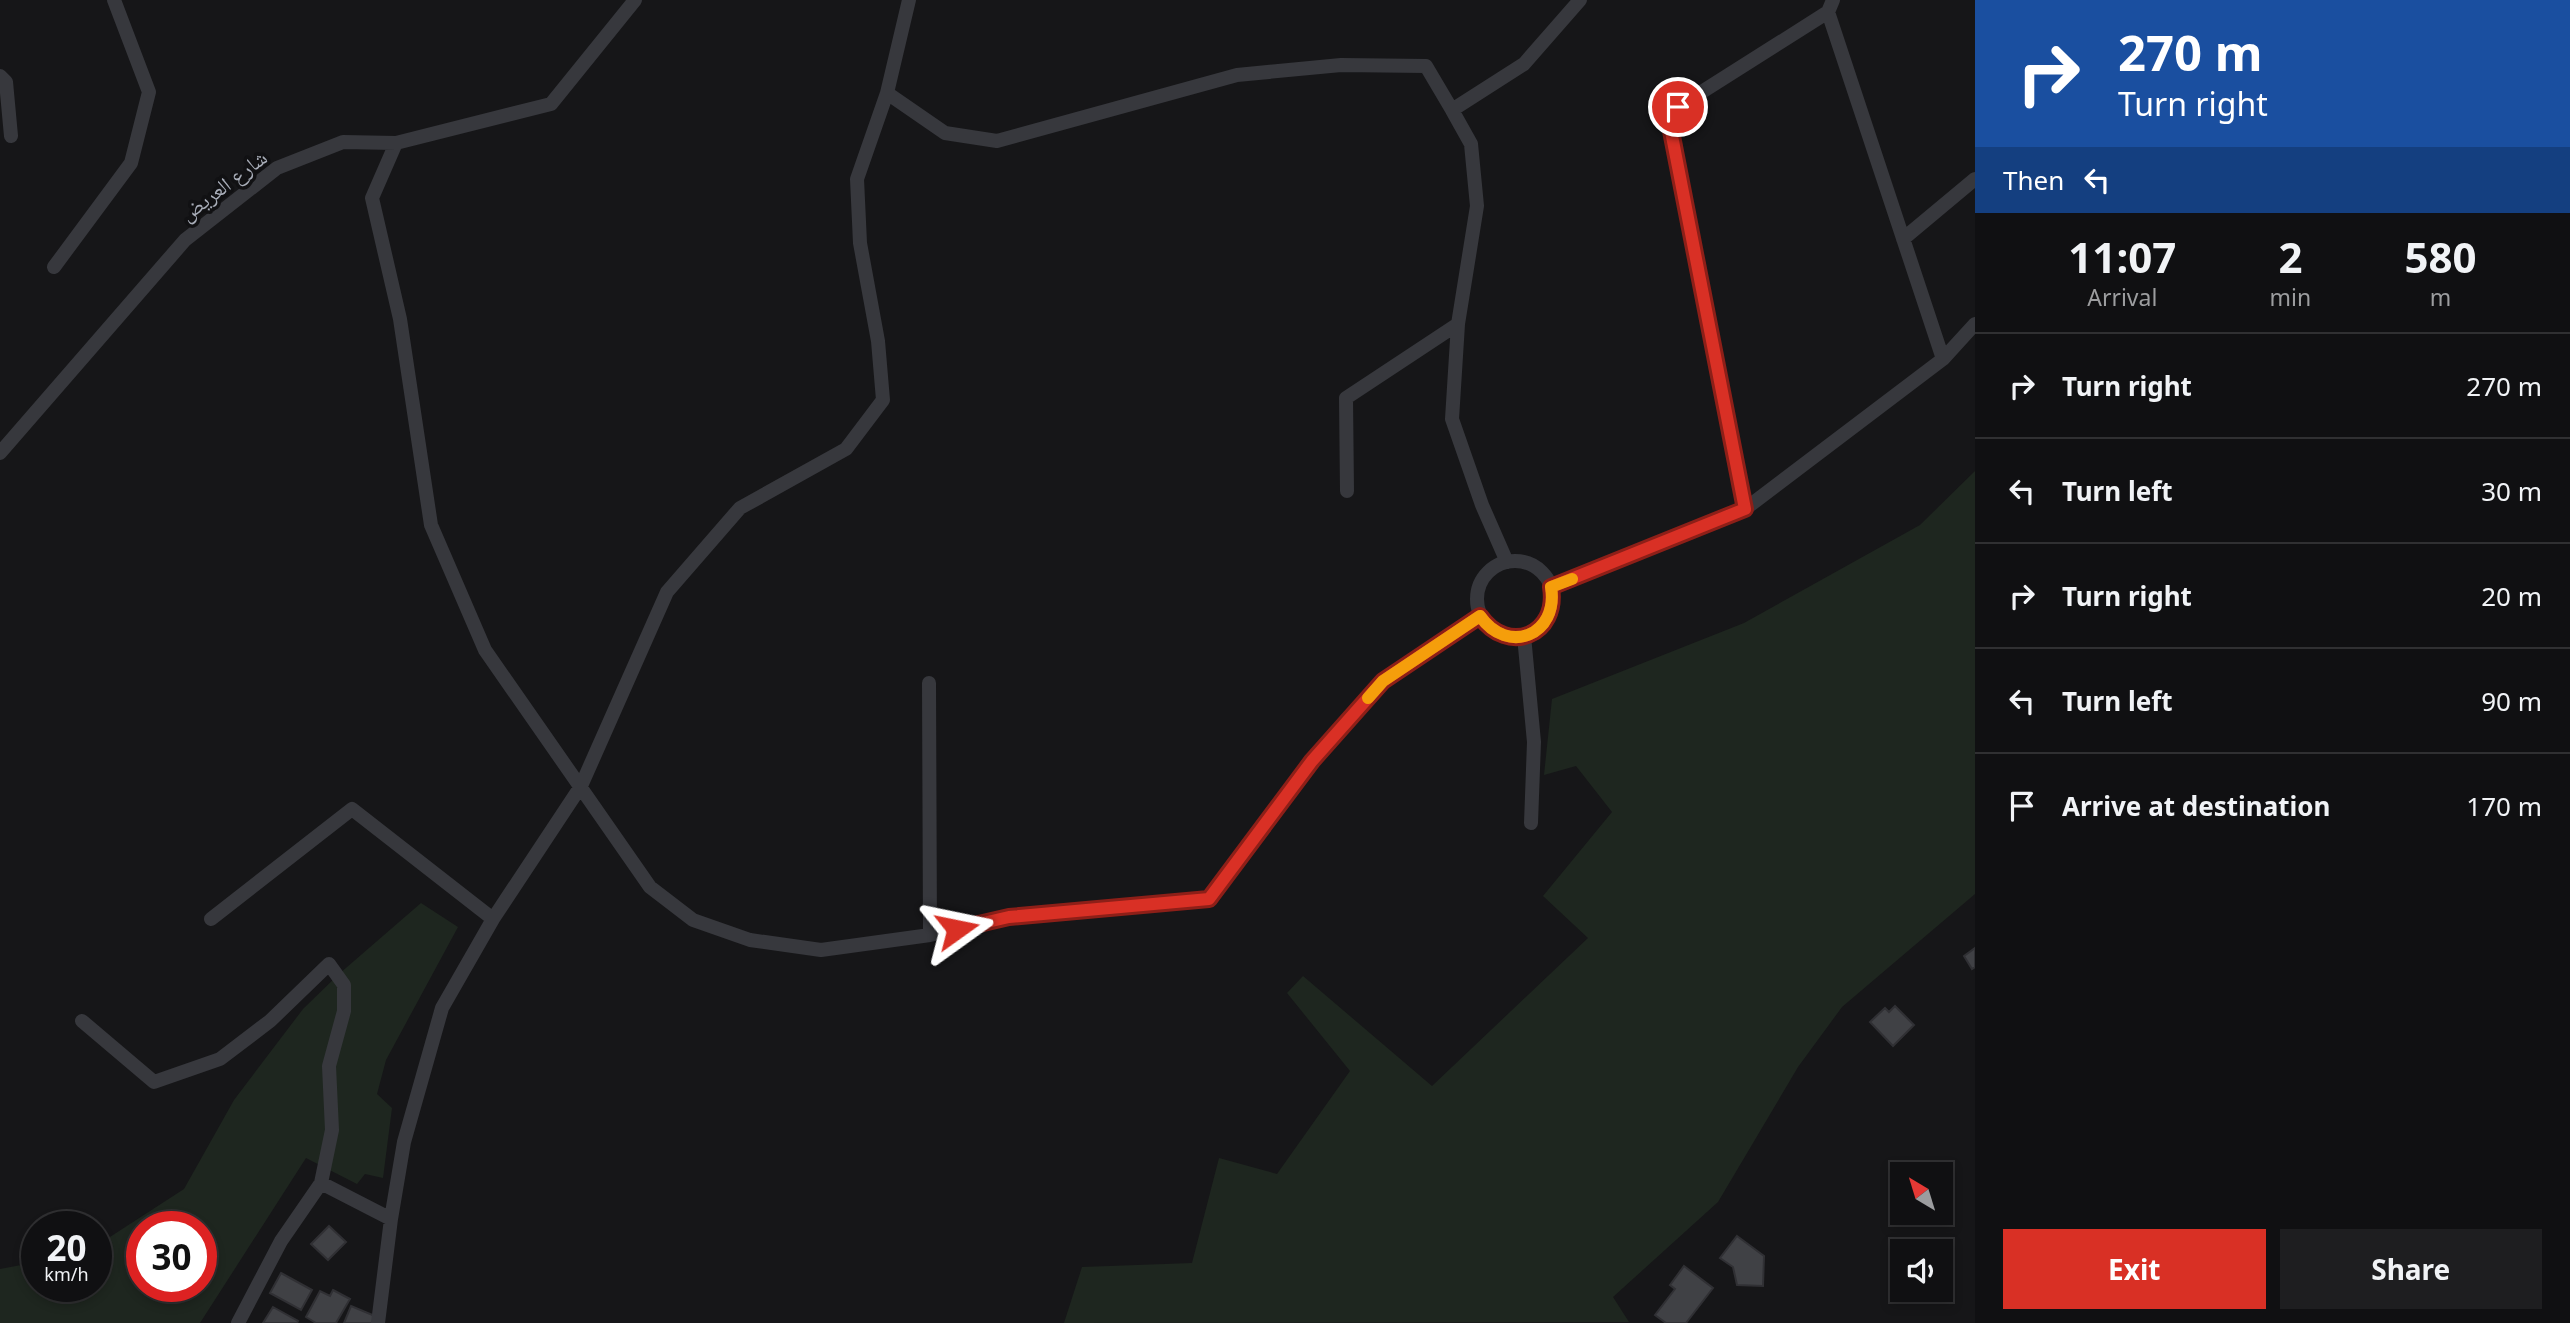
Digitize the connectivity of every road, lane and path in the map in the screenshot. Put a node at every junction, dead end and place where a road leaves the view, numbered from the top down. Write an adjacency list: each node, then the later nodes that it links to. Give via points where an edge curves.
1 (114, 0): 13 (street, via 149,92 131,163)
2 (635, 0): 10 (street, شارع العريض, via 551,104)
3 (909, 0): 7 (street)
4 (1580, 0): 8 (street, via 1524,64)
5 (1830, 6): 12 (street); 19 (street, via 1678,107 1671,131)
6 (0, 76): 9 (street, via 6,82)
7 (887, 93): 8 (street, via 945,133 997,141 1237,75 1341,65 1426,66); 25 (street, via 857,179 860,243 878,341 883,400 846,449 740,508 667,592)
8 (1452, 110): 14 (street, via 1471,144 1477,206)
9 (11, 136)
10 (396, 143): 17 (street, شارع العريض, via 343,142 277,168 185,240); 25 (street, via 372,198 400,319 431,525 485,650)
11 (1975, 179): 12 (street)
12 (1903, 240): 16 (street)
13 (54, 267)
14 (1458, 324): 18 (street, via 1346,398); 20 (street, via 1452,419)
15 (1975, 324): 16 (street)
16 (1943, 359): 19 (street)
17 (0, 453)
18 (1347, 491)
19 (1745, 509): 21 (street)
20 (1507, 562): 21 (street, via 1529,564); 22 (street, via 1480,582 1476,604)
21 (1551, 587): 23 (street, via 1551,612 1536,631)
22 (1480, 616): 23 (street, via 1498,634); 29 (street, via 1383,681 1312,761 1209,899 1009,917)
23 (1524, 636): 26 (street, via 1534,742)
24 (929, 683): 29 (street)
25 (581, 786): 28 (street); 29 (street, via 650,887 692,920 750,940 821,950)
26 (1531, 823)
27 (211, 919): 28 (street, via 352,809)
28 (493, 919): 32 (street, via 442,1008 404,1142)
29 (930, 935)
30 (82, 1021): 31 (street, via 154,1082 220,1059 270,1021 329,964 344,985 344,1011 329,1066 332,1130)
31 (321, 1183): 32 (street); 33 (street, via 281,1241)
32 (391, 1219): 34 (street)
33 (238, 1323)
34 (378, 1323)

